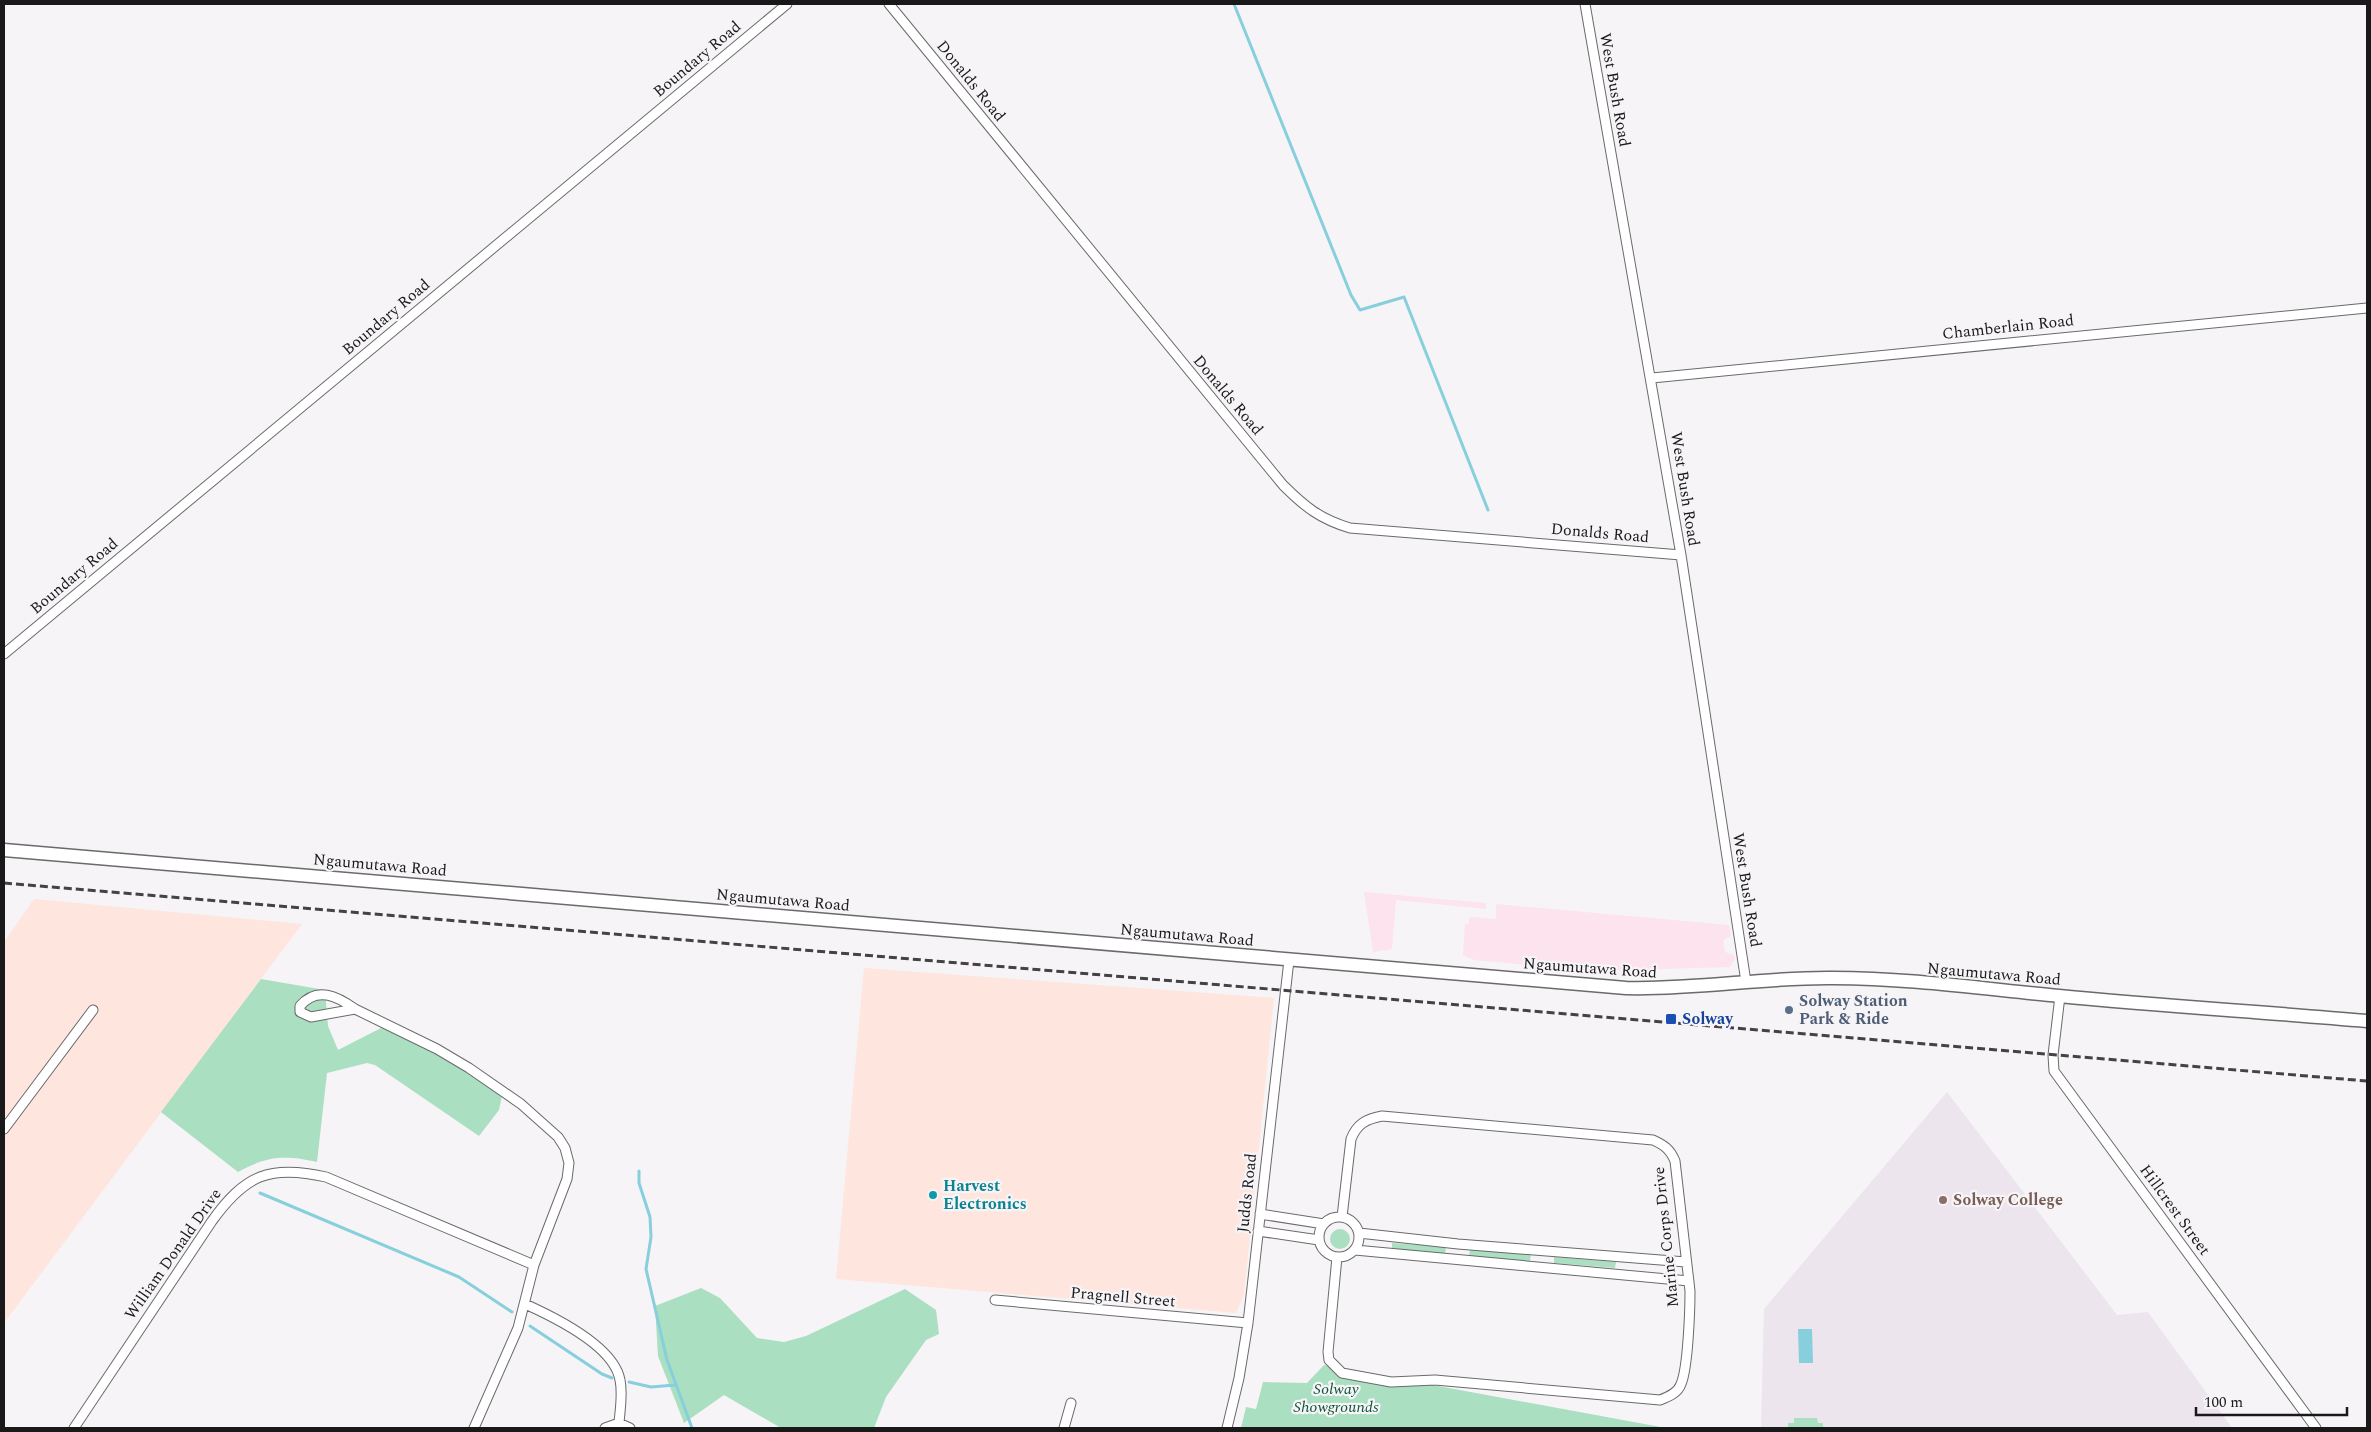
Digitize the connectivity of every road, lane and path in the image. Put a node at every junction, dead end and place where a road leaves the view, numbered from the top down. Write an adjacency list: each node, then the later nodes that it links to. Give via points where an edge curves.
1 (787, 4): 7 (street, Boundary Road)
2 (889, 4): 6 (street, Donalds Road, via 1132,302 1304,506 1327,521 1350,528)
3 (1585, 4): 5 (street, West Bush Road)
4 (2367, 308): 5 (street, Chamberlain Road)
5 (1652, 378): 6 (street, West Bush Road)
6 (1681, 555): 10 (street, West Bush Road)
7 (4, 654)
8 (4, 850): 9 (main road, Ngaumutawa Road)
9 (1288, 960): 10 (main road, Ngaumutawa Road, via 1626,988 1673,989); 16 (street, Judds Road)
10 (1746, 982): 11 (main road, Ngaumutawa Road, via 1834,978 1944,984)
11 (2060, 996): 14 (main road, Ngaumutawa Road); 44 (street, Hillcrest Street, via 2054,1071)
12 (355, 1009): 12 (street, via 311,1017 300,1012 304,1001 318,995 339,997); 29 (street, via 468,1068 521,1104 566,1148 569,1163 567,1179)
13 (93, 1010): 15 (street)
14 (2367, 1021)
15 (4, 1129)
16 (1260, 1214): 18 (street); 19 (street, Judds Road)
17 (1342, 1217): 18 (street); 20 (street, via 1355,1225); 28 (street, Marine Corps Drive, via 1351,1139 1355,1130 1368,1118 1382,1116 1653,1140 1670,1150 1675,1161)
18 (1324, 1224): 21 (street)
19 (1258, 1231): 21 (street); 35 (street, Judds Road)
20 (1359, 1234): 22 (street); 23 (street)
21 (1319, 1240): 25 (street, via 1325,1251)
22 (1458, 1244): 24 (street); 27 (street)
23 (1355, 1250): 25 (street); 27 (street)
24 (1543, 1251): 26 (street); 30 (street)
25 (1337, 1257): 32 (street, Marine Corps Drive, via 1329,1360 1342,1373 1390,1382 1434,1380 1660,1400 1671,1396 1681,1384 1690,1307)
26 (1627, 1258): 28 (street); 31 (street)
27 (1457, 1260): 30 (street)
28 (1686, 1262): 32 (street, Marine Corps Drive)
29 (534, 1265): 34 (street); 38 (street, William Donald Drive, via 326,1177 298,1170 250,1180 229,1196)
30 (1541, 1267): 31 (street)
31 (1626, 1274): 32 (street)
32 (1689, 1281)
33 (995, 1300): 35 (street, Pragnell Street)
34 (525, 1304): 37 (street, via 556,1318 591,1342 610,1360 620,1379); 39 (street, via 506,1360)
35 (1248, 1324): 43 (street, Judds Road, via 1240,1378)
36 (1071, 1403): 42 (street)
37 (619, 1423): 40 (street); 41 (street)
38 (74, 1428)
39 (474, 1428)
40 (605, 1428)
41 (630, 1428)
42 (1064, 1428)
43 (1227, 1428)
44 (2316, 1428)

